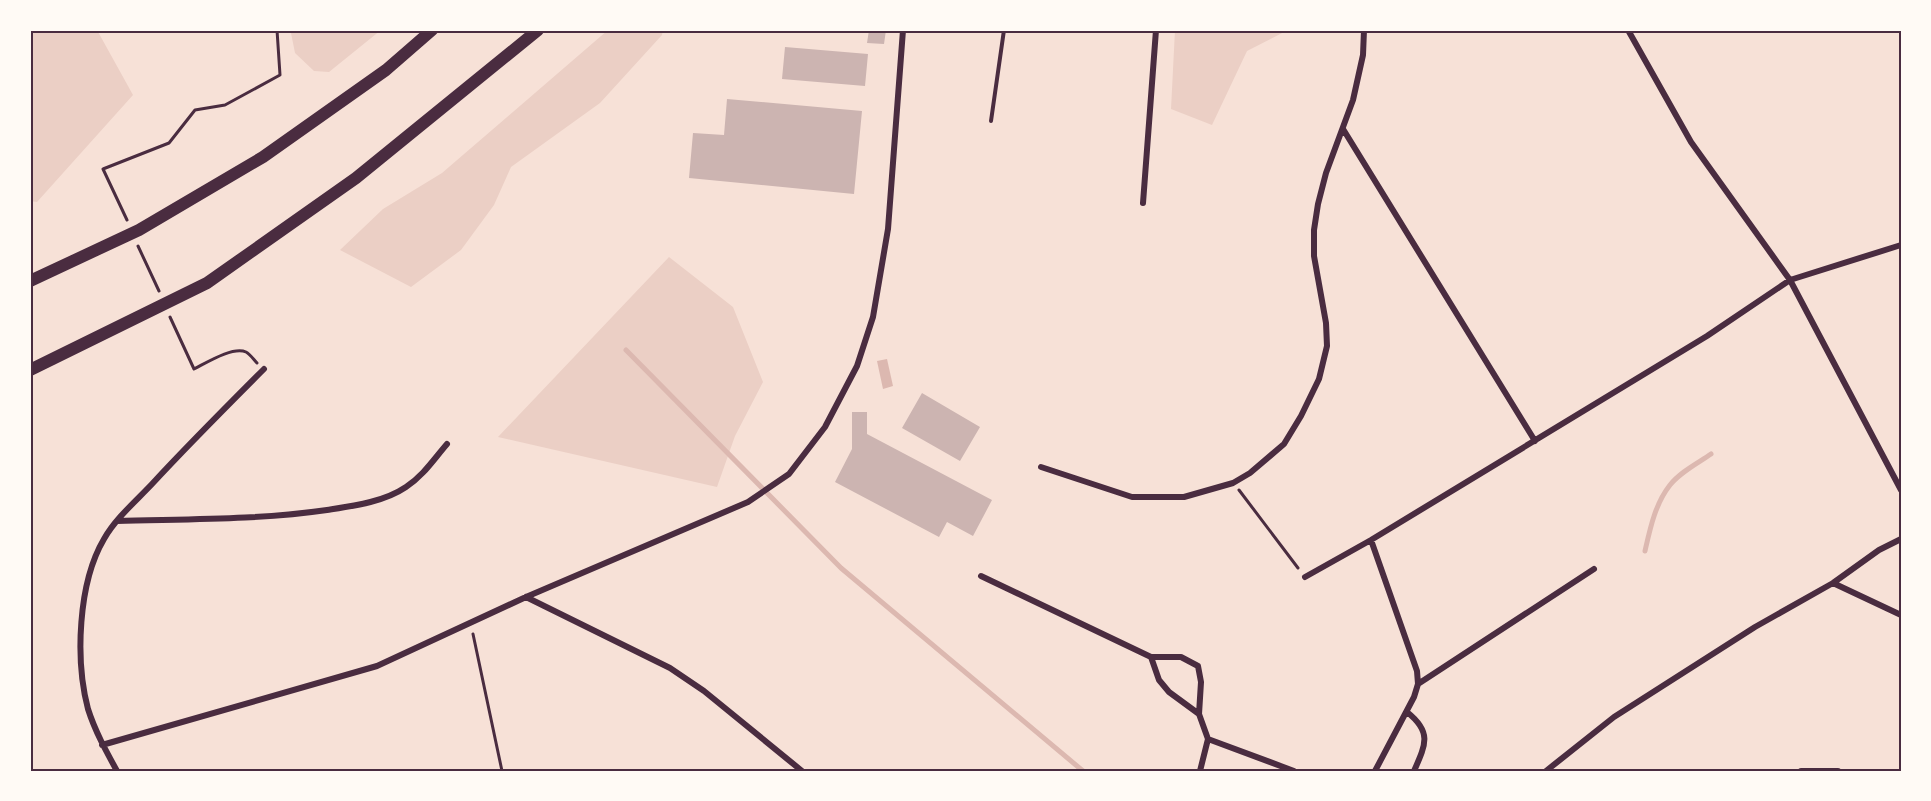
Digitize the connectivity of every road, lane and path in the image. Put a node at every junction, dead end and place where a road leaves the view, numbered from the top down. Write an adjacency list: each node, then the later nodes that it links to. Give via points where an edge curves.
1 (278, 30): 12 (path, via 280,75 225,105 195,110 170,144 103,169)
2 (432, 30): 16 (highway, via 386,70 263,157 139,230)
3 (538, 30): 20 (highway, via 356,178 207,283)
4 (903, 30): 33 (street, via 888,229 873,317 857,366 825,427 789,474 748,502)
5 (1004, 30): 9 (lane)
6 (1156, 30): 11 (street)
7 (1364, 30): 10 (street, via 1363,55)
8 (1628, 30): 15 (street, via 1691,142)
9 (991, 121)
10 (1343, 129): 21 (street); 24 (street, via 1326,173 1314,230 1327,346 1319,379 1284,444)
11 (1143, 203)
12 (127, 222)
13 (136, 243): 17 (path)
14 (1901, 245): 15 (street)
15 (1790, 279): 21 (street, via 1707,336); 25 (street)
16 (30, 281)
17 (160, 295)
18 (170, 316): 19 (path, via 194,369 238,351 247,353)
19 (264, 369): 26 (street)
20 (30, 370)
21 (1535, 441): 28 (street)
22 (447, 444): 26 (street, via 406,488 348,507 286,516)
23 (1041, 467): 24 (street, via 1132,496 1184,497)
24 (1233, 483): 31 (path)
25 (1901, 490)
26 (117, 521): 41 (street, via 95,556 82,616 82,672 88,708)
27 (1901, 539): 32 (street)
28 (1371, 540): 31 (street); 37 (street, via 1417,670)
29 (1594, 569): 37 (street)
30 (981, 576): 36 (street)
31 (1305, 577)
32 (1833, 583): 34 (street); 49 (street, via 1755,627 1614,717)
33 (526, 597): 35 (street); 44 (street, via 670,668)
34 (1901, 615)
35 (470, 623): 41 (street, via 377,666); 43 (path)
36 (1150, 657): 39 (street, via 1159,680 1169,692); 39 (street, via 1180,657 1198,666)
37 (1418, 684): 38 (street)
38 (1407, 712): 47 (street); 48 (street, via 1425,731)
39 (1199, 714): 40 (street)
40 (1208, 739): 45 (street); 46 (street)
41 (102, 745): 42 (street)
42 (117, 771)
43 (502, 771)
44 (802, 771)
45 (1200, 771)
46 (1294, 771)
47 (1375, 771)
48 (1414, 771)
49 (1546, 771)
50 (1801, 771): 51 (street)
51 (1838, 771)

